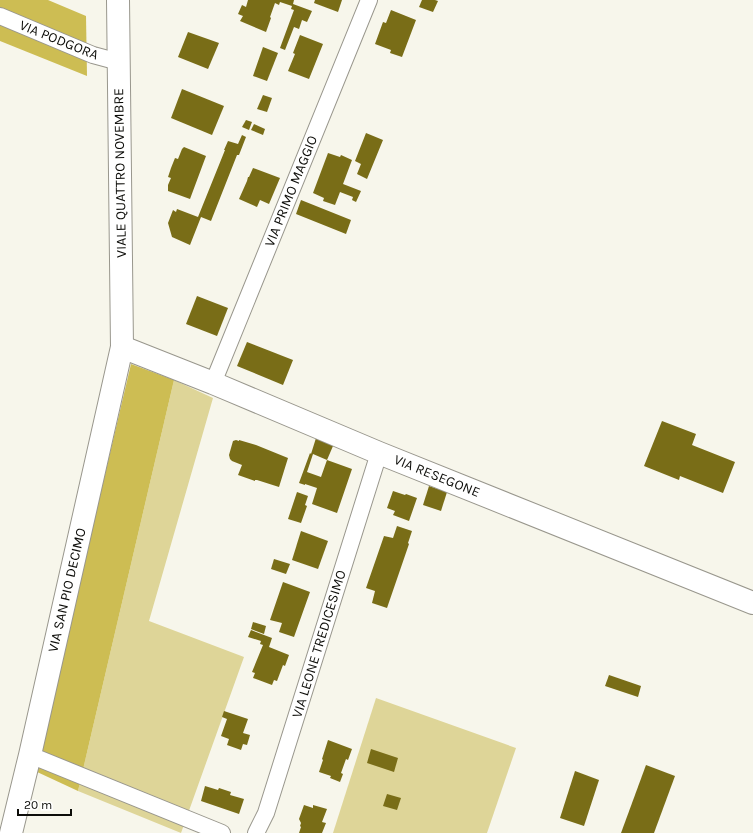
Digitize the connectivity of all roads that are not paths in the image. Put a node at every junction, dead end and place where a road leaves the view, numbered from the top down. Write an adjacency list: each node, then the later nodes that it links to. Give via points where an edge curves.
1 (118, 0): 4 (street, VIALE QUATTRO NOVEMBRE)
2 (369, 0): 6 (street, VIA PRIMO MAGGIO)
3 (0, 16): 4 (street, VIA PODGORA)
4 (119, 62): 5 (street, VIALE QUATTRO NOVEMBRE)
5 (122, 347): 6 (street, VIA RESEGONE); 9 (street, VIA SAN PIO DECIMO)
6 (213, 383): 7 (street, VIA RESEGONE)
7 (379, 453): 8 (street, VIA RESEGONE); 12 (street, VIA LEONE TREDICESIMO, via 266,813)
8 (753, 603)
9 (30, 756): 10 (street, VIA SAN PIO DECIMO); 11 (street)
10 (10, 833)
11 (222, 833)
12 (256, 833)

